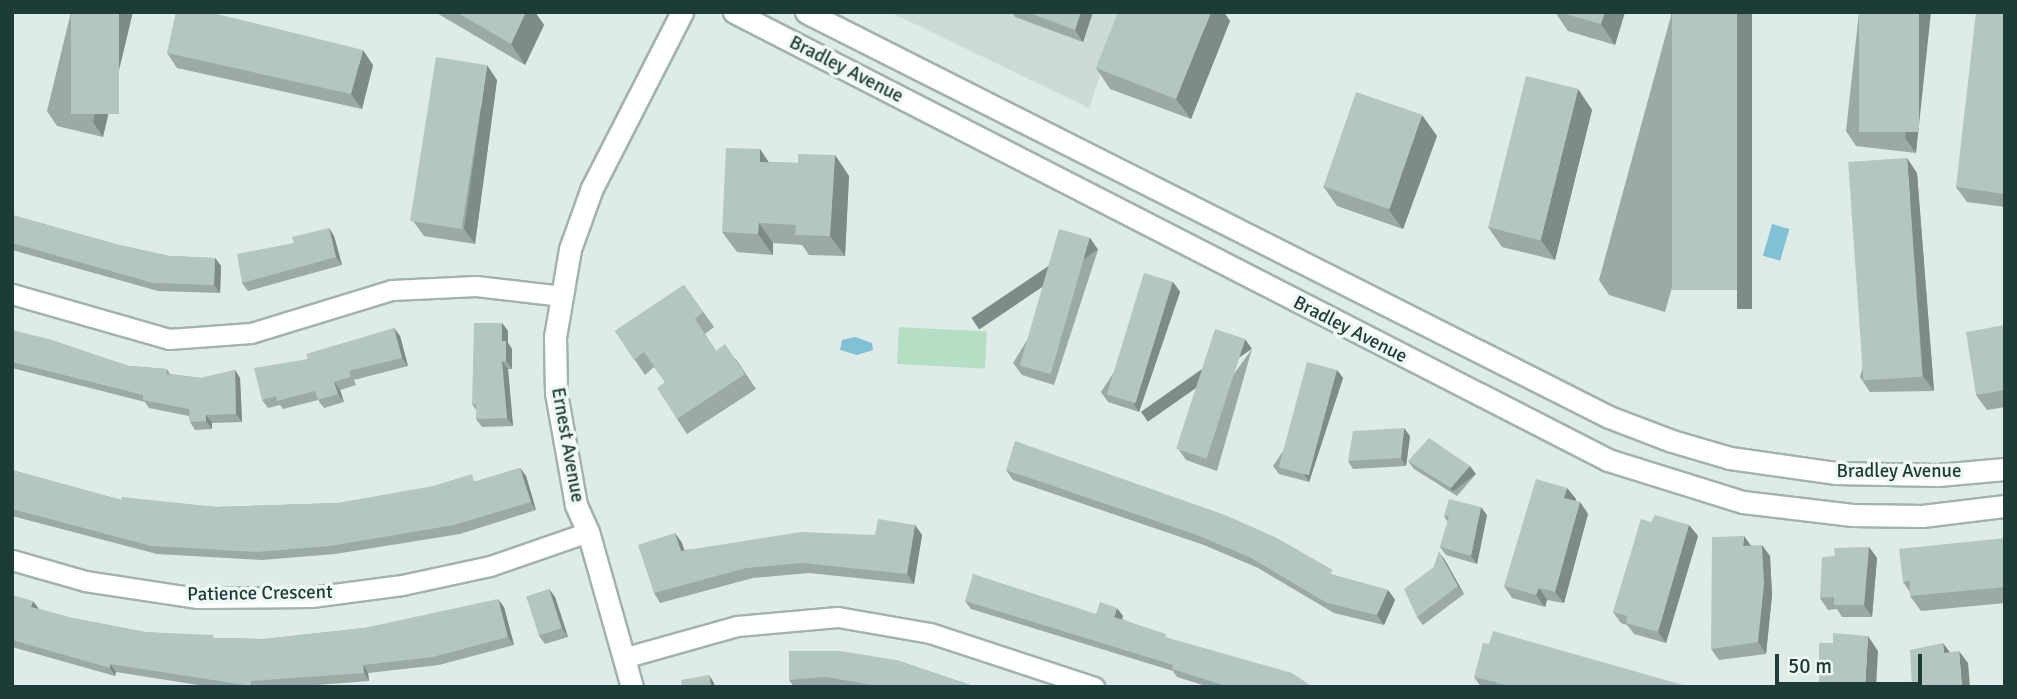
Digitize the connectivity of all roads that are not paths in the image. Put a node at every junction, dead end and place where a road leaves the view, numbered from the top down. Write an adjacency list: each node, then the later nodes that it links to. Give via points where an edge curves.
1 (682, 12): 5 (main road, Ernest Avenue, via 593,188 570,249)
2 (734, 12): 7 (main road, Bradley Avenue, via 1608,460 1743,502 1825,512 1922,516)
3 (806, 12): 6 (main road, Bradley Avenue, via 1609,417 1730,458 1835,473 1938,475)
4 (12, 294): 5 (street, via 169,339 251,333 392,290 476,286)
5 (562, 296): 8 (main road, Ernest Avenue, via 555,337 556,393 576,505)
6 (2005, 469)
7 (2005, 506)
8 (588, 532): 9 (street, Patience Crescent, via 490,566 402,585 311,597 198,598 85,581); 10 (main road, Ernest Avenue)
9 (12, 560)
10 (623, 658): 11 (main road, Ernest Avenue); 12 (street, via 737,626 838,617 930,633)
11 (632, 687)
12 (1094, 687)

